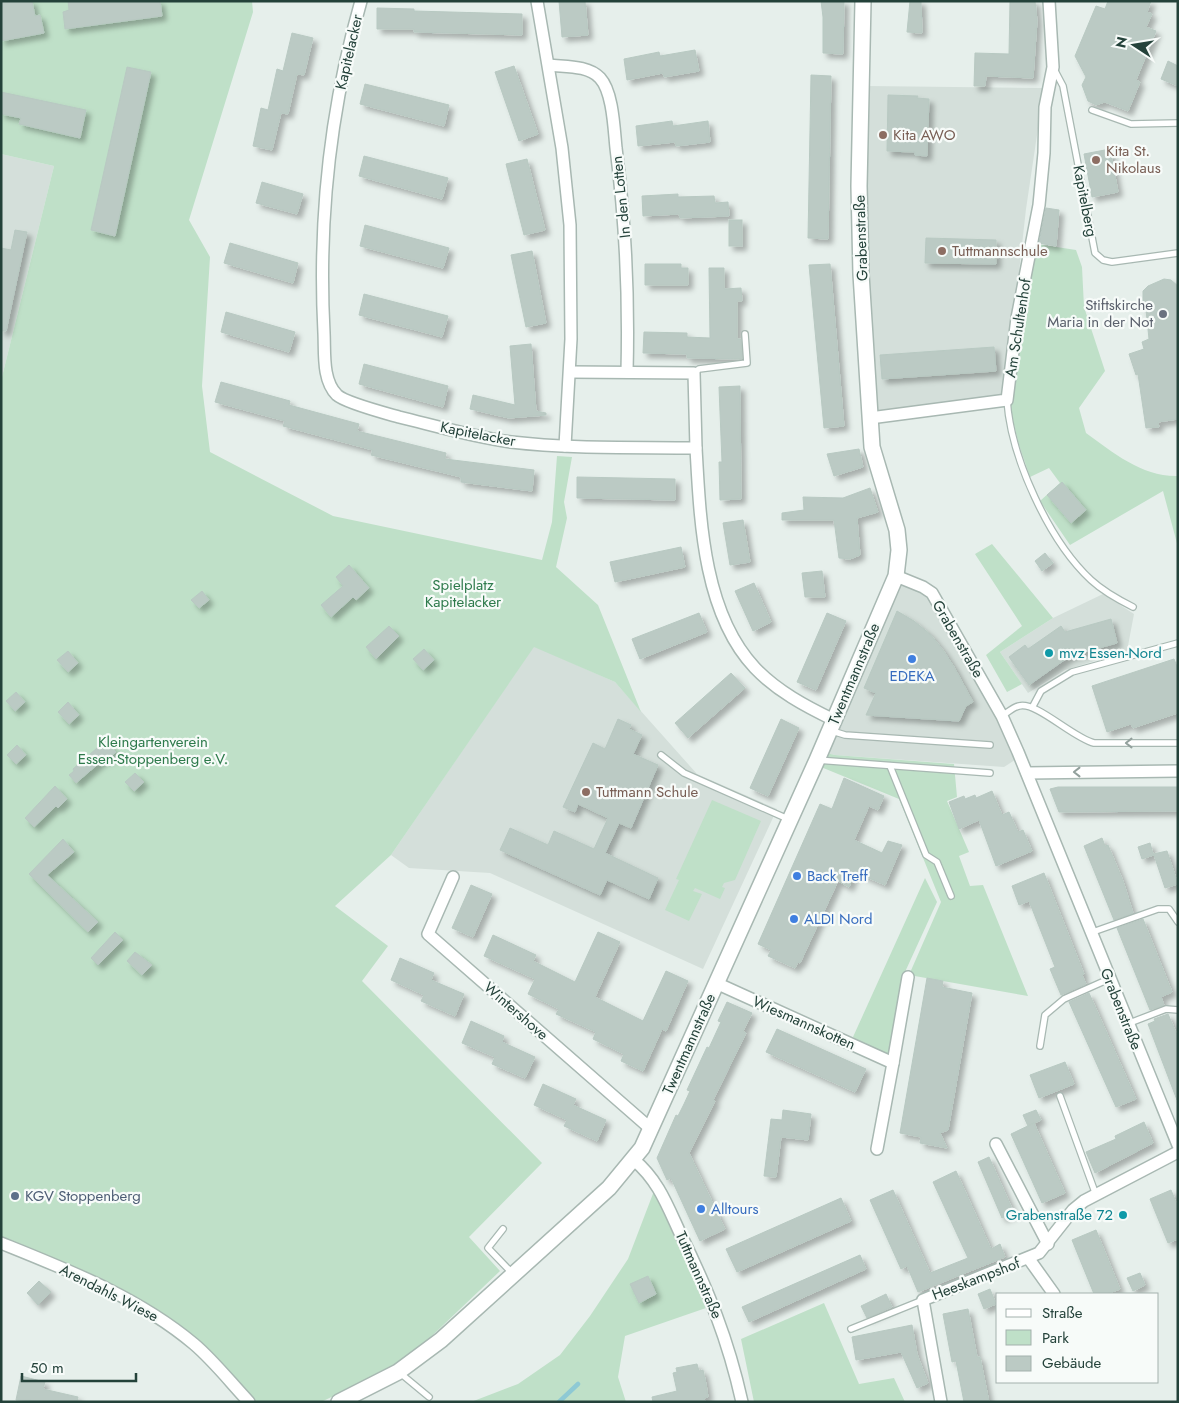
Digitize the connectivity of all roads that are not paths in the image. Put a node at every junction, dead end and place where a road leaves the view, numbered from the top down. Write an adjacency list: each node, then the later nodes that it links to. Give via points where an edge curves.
1 (361, 1): 16 (street, Kapitelacker, via 344,64 326,180 322,305 330,386 339,396 378,411 458,432 511,442)
2 (537, 1): 5 (street)
3 (864, 1): 15 (street, Grabenstraße, via 859,226)
4 (1049, 1): 6 (street, Am Schultenhof)
5 (549, 66): 11 (street, via 570,225); 12 (street, In den Lotten, via 591,72 602,80 607,92 626,226)
6 (1053, 67): 9 (lane, Kapitelberg, via 1063,86 1095,253 1102,260 1112,262); 14 (street, Am Schultenhof, via 1045,107 1038,205 1017,318)
7 (1092, 110): 8 (lane, via 1131,124)
8 (1178, 123)
9 (1178, 253)
10 (745, 334): 13 (lane, via 747,363 699,369)
11 (570, 372): 12 (street); 16 (street)
12 (627, 372): 13 (street)
13 (694, 373): 17 (street)
14 (1007, 400): 15 (street, Am Schultenhof); 19 (lane, via 1016,445 1033,496 1078,567 1100,587)
15 (870, 418): 18 (street, Grabenstraße, via 872,446 897,530)
16 (565, 446): 17 (street, Kapitelacker)
17 (696, 448): 23 (street, via 702,533 708,563 723,616 735,641 753,666 774,685)
18 (896, 576): 22 (street, Grabenstraße, via 932,593); 23 (street, Twentmannstraße)
19 (1133, 607)
20 (1178, 643): 21 (lane, via 1072,672 1041,691)
21 (1033, 706): 22 (lane, via 1019,705); 24 (lane, one-way to 21, via 1094,743 1082,740)
22 (1002, 716): 31 (street, Grabenstraße)
23 (832, 725): 25 (lane, via 845,735); 27 (street, Twentmannstraße)
24 (1178, 743)
25 (990, 744)
26 (661, 756): 32 (lane, via 684,773)
27 (817, 760): 28 (lane); 32 (street, Twentmannstraße)
28 (890, 766): 30 (lane); 34 (lane, via 926,856 937,862)
29 (1178, 771): 31 (street, one-way to 31)
30 (990, 773)
31 (1027, 774): 36 (street, Grabenstraße)
32 (789, 820): 39 (street, Twentmannstraße)
33 (453, 877): 45 (street, Wintershove, via 428,934)
34 (951, 896)
35 (1178, 922): 36 (lane, via 1169,909 1158,909)
36 (1090, 933): 38 (street, Grabenstraße)
37 (908, 978): 43 (street)
38 (1108, 979): 41 (street, Grabenstraße); 42 (lane, via 1064,998 1045,1015)
39 (716, 983): 43 (street, Wiesmannskotten); 45 (street, Twentmannstraße)
40 (1178, 1010): 41 (lane, via 1166,1009)
41 (1127, 1024): 47 (street, Grabenstraße)
42 (1040, 1046)
43 (893, 1063): 48 (street)
44 (1060, 1096): 51 (lane)
45 (651, 1128): 50 (street, Twentmannstraße)
46 (996, 1144): 54 (street)
47 (1178, 1145)
48 (878, 1149)
49 (1178, 1152): 51 (street, Heeskampshof)
50 (634, 1160): 56 (street, Twentmannstraße, via 609,1188); 64 (street, Tuttmannstraße, via 655,1180 691,1256 726,1337)
51 (1096, 1195): 54 (street, Heeskampshof, via 1073,1210)
52 (503, 1229): 56 (lane, via 488,1248)
53 (1, 1243): 62 (street, Arendahls Wiese, via 82,1276 142,1307 195,1345)
54 (1048, 1244): 55 (street, Heeskampshof)
55 (1029, 1259): 57 (street, Heeskampshof); 58 (street, Heeskampshof)
56 (514, 1275): 60 (street, Twentmannstraße, via 446,1336)
57 (1053, 1293)
58 (923, 1300): 59 (lane, Heeskampshof); 65 (street, Heeskampshof)
59 (850, 1329)
60 (398, 1372): 61 (lane); 63 (street, Twentmannstraße)
61 (429, 1397)
62 (249, 1402)
63 (339, 1402)
64 (742, 1402)
65 (941, 1402)

